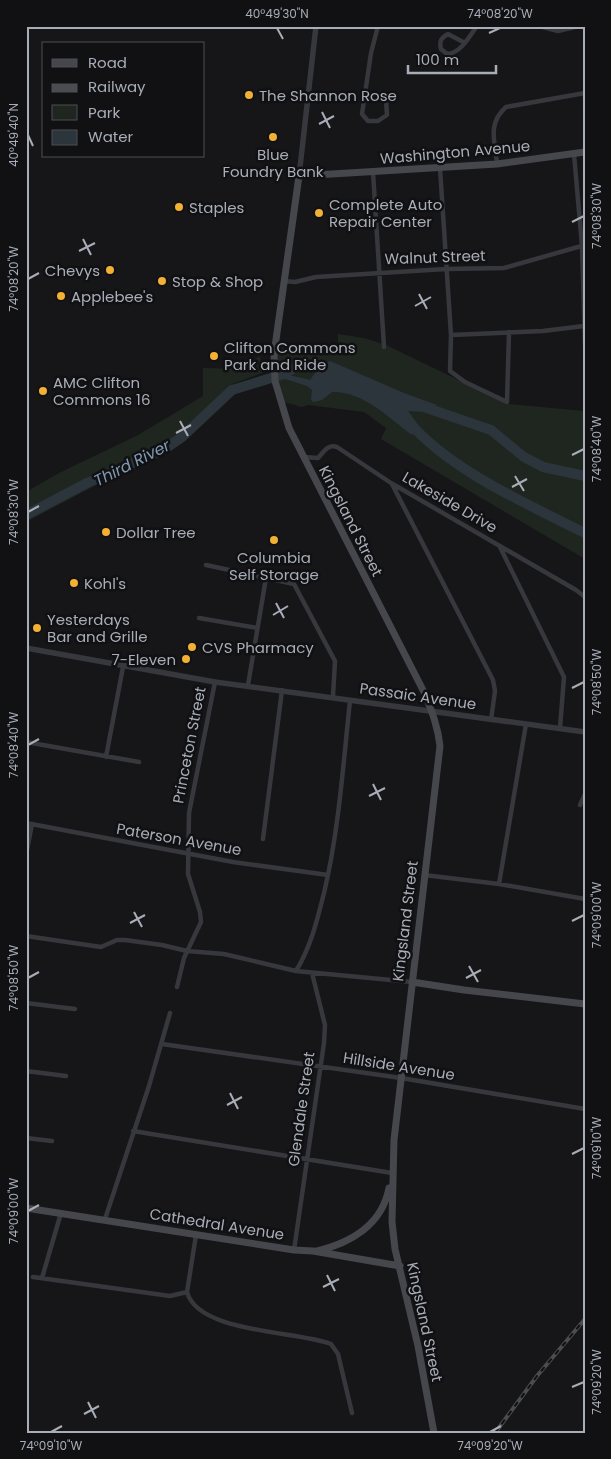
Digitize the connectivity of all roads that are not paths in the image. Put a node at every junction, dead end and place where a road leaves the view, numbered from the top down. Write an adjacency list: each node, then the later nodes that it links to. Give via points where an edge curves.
1 (316, 26): 14 (street)
2 (378, 26): 8 (street)
3 (477, 26): 6 (street)
4 (539, 26): 5 (street, via 558,31)
5 (579, 26)
6 (464, 43): 6 (street, via 448,34 440,42 441,49 447,54 458,50)
7 (585, 93): 11 (street, via 506,108 496,116 493,129)
8 (365, 94): 8 (street, via 380,94 386,100 387,115 378,121 368,121 362,114)
9 (585, 152): 10 (main road, Washington Avenue)
10 (574, 154): 11 (main road, Washington Avenue); 15 (street)
11 (497, 164): 12 (main road, Washington Avenue)
12 (440, 168): 13 (main road, Washington Avenue); 16 (street)
13 (373, 172): 14 (main road, Washington Avenue); 17 (street)
14 (298, 176): 18 (main road, Kingsland Street)
15 (583, 246): 16 (street, Walnut Street, via 504,268); 19 (street)
16 (446, 269): 17 (street, Walnut Street); 22 (street)
17 (380, 273): 18 (street, Walnut Street); 24 (street)
18 (284, 280): 25 (main road, Kingsland Street, via 273,372 295,443)
19 (584, 321): 20 (street)
20 (584, 326): 21 (street); 23 (street)
21 (509, 332): 22 (street); 22 (street, via 507,402 450,371)
22 (450, 335)
23 (585, 344)
24 (384, 347)
25 (303, 457): 26 (street, Lakeside Drive, via 318,458 333,446); 40 (main road, Kingsland Street)
26 (391, 483): 27 (street, Lakeside Drive); 41 (street, via 493,680 495,691)
27 (500, 546): 30 (street, Lakeside Drive); 43 (street, via 563,672)
28 (206, 565): 29 (street)
29 (266, 578): 32 (street); 38 (street, via 288,582 297,588 335,662)
30 (585, 597)
31 (199, 618): 32 (street)
32 (257, 628): 36 (street)
33 (26, 648): 34 (street, Passaic Avenue)
34 (123, 667): 35 (street, Passaic Avenue); 46 (street)
35 (215, 682): 36 (street, Passaic Avenue); 54 (street, Princeton Street, via 191,796)
36 (248, 685): 37 (street, Passaic Avenue)
37 (282, 690): 38 (street, Passaic Avenue); 52 (street)
38 (333, 696): 39 (street, Passaic Avenue)
39 (350, 700): 40 (street, Passaic Avenue); 55 (street, via 335,846)
40 (432, 712): 41 (street, Passaic Avenue); 56 (main road, Kingsland Street, via 440,746)
41 (491, 720): 42 (street, Passaic Avenue)
42 (526, 724): 43 (street, Passaic Avenue); 57 (street)
43 (560, 728): 44 (street, Passaic Avenue)
44 (585, 732)
45 (26, 742): 46 (street)
46 (106, 757): 47 (street)
47 (139, 762)
48 (585, 794): 49 (street)
49 (580, 805)
50 (26, 824): 51 (street, Paterson Avenue)
51 (32, 824): 53 (street); 54 (street, Paterson Avenue)
52 (263, 839)
53 (26, 854)
54 (188, 855): 55 (street, Paterson Avenue); 60 (street, Princeton Street, via 190,885 201,922)
55 (328, 875): 61 (street, via 309,950)
56 (424, 875): 57 (street); 63 (main road, Kingsland Street)
57 (499, 884): 58 (street)
58 (585, 899)
59 (26, 936): 60 (street, via 101,946 125,940)
60 (187, 951): 61 (street, via 224,954); 64 (street, Princeton Street)
61 (296, 971): 62 (street)
62 (312, 973): 63 (street); 70 (street, Glendale Street, via 325,1024)
63 (412, 982): 66 (main road); 73 (main road, Kingsland Street)
64 (177, 987)
65 (26, 1003): 67 (street)
66 (585, 1004)
67 (75, 1009)
68 (170, 1013): 69 (street)
69 (162, 1044): 70 (street, Hillside Avenue); 75 (street)
70 (320, 1067): 73 (street, Hillside Avenue); 78 (street, Glendale Street)
71 (26, 1071): 72 (street)
72 (66, 1076)
73 (401, 1078): 74 (street, Hillside Avenue); 79 (main road, Kingsland Street)
74 (585, 1109)
75 (133, 1131): 78 (street); 82 (street)
76 (26, 1138): 77 (street)
77 (52, 1141)
78 (307, 1160): 79 (street); 84 (street, Glendale Street)
79 (392, 1173): 85 (main road, via 388,1196 370,1224 340,1245); 86 (main road, Kingsland Street, via 392,1222)
80 (28, 1208): 81 (main road, Cathedral Avenue)
81 (61, 1213): 82 (main road, Cathedral Avenue); 88 (street)
82 (105, 1219): 83 (main road, Cathedral Avenue)
83 (196, 1235): 84 (main road, Cathedral Avenue); 89 (street)
84 (294, 1250): 85 (main road, Cathedral Avenue)
85 (313, 1251): 86 (main road, Cathedral Avenue)
86 (400, 1266): 91 (main road, Kingsland Street)
87 (33, 1277): 88 (street)
88 (42, 1278): 89 (street, via 170,1296)
89 (187, 1292): 90 (street, via 192,1303 218,1321 331,1344 338,1354)
90 (352, 1413)
91 (434, 1433)

